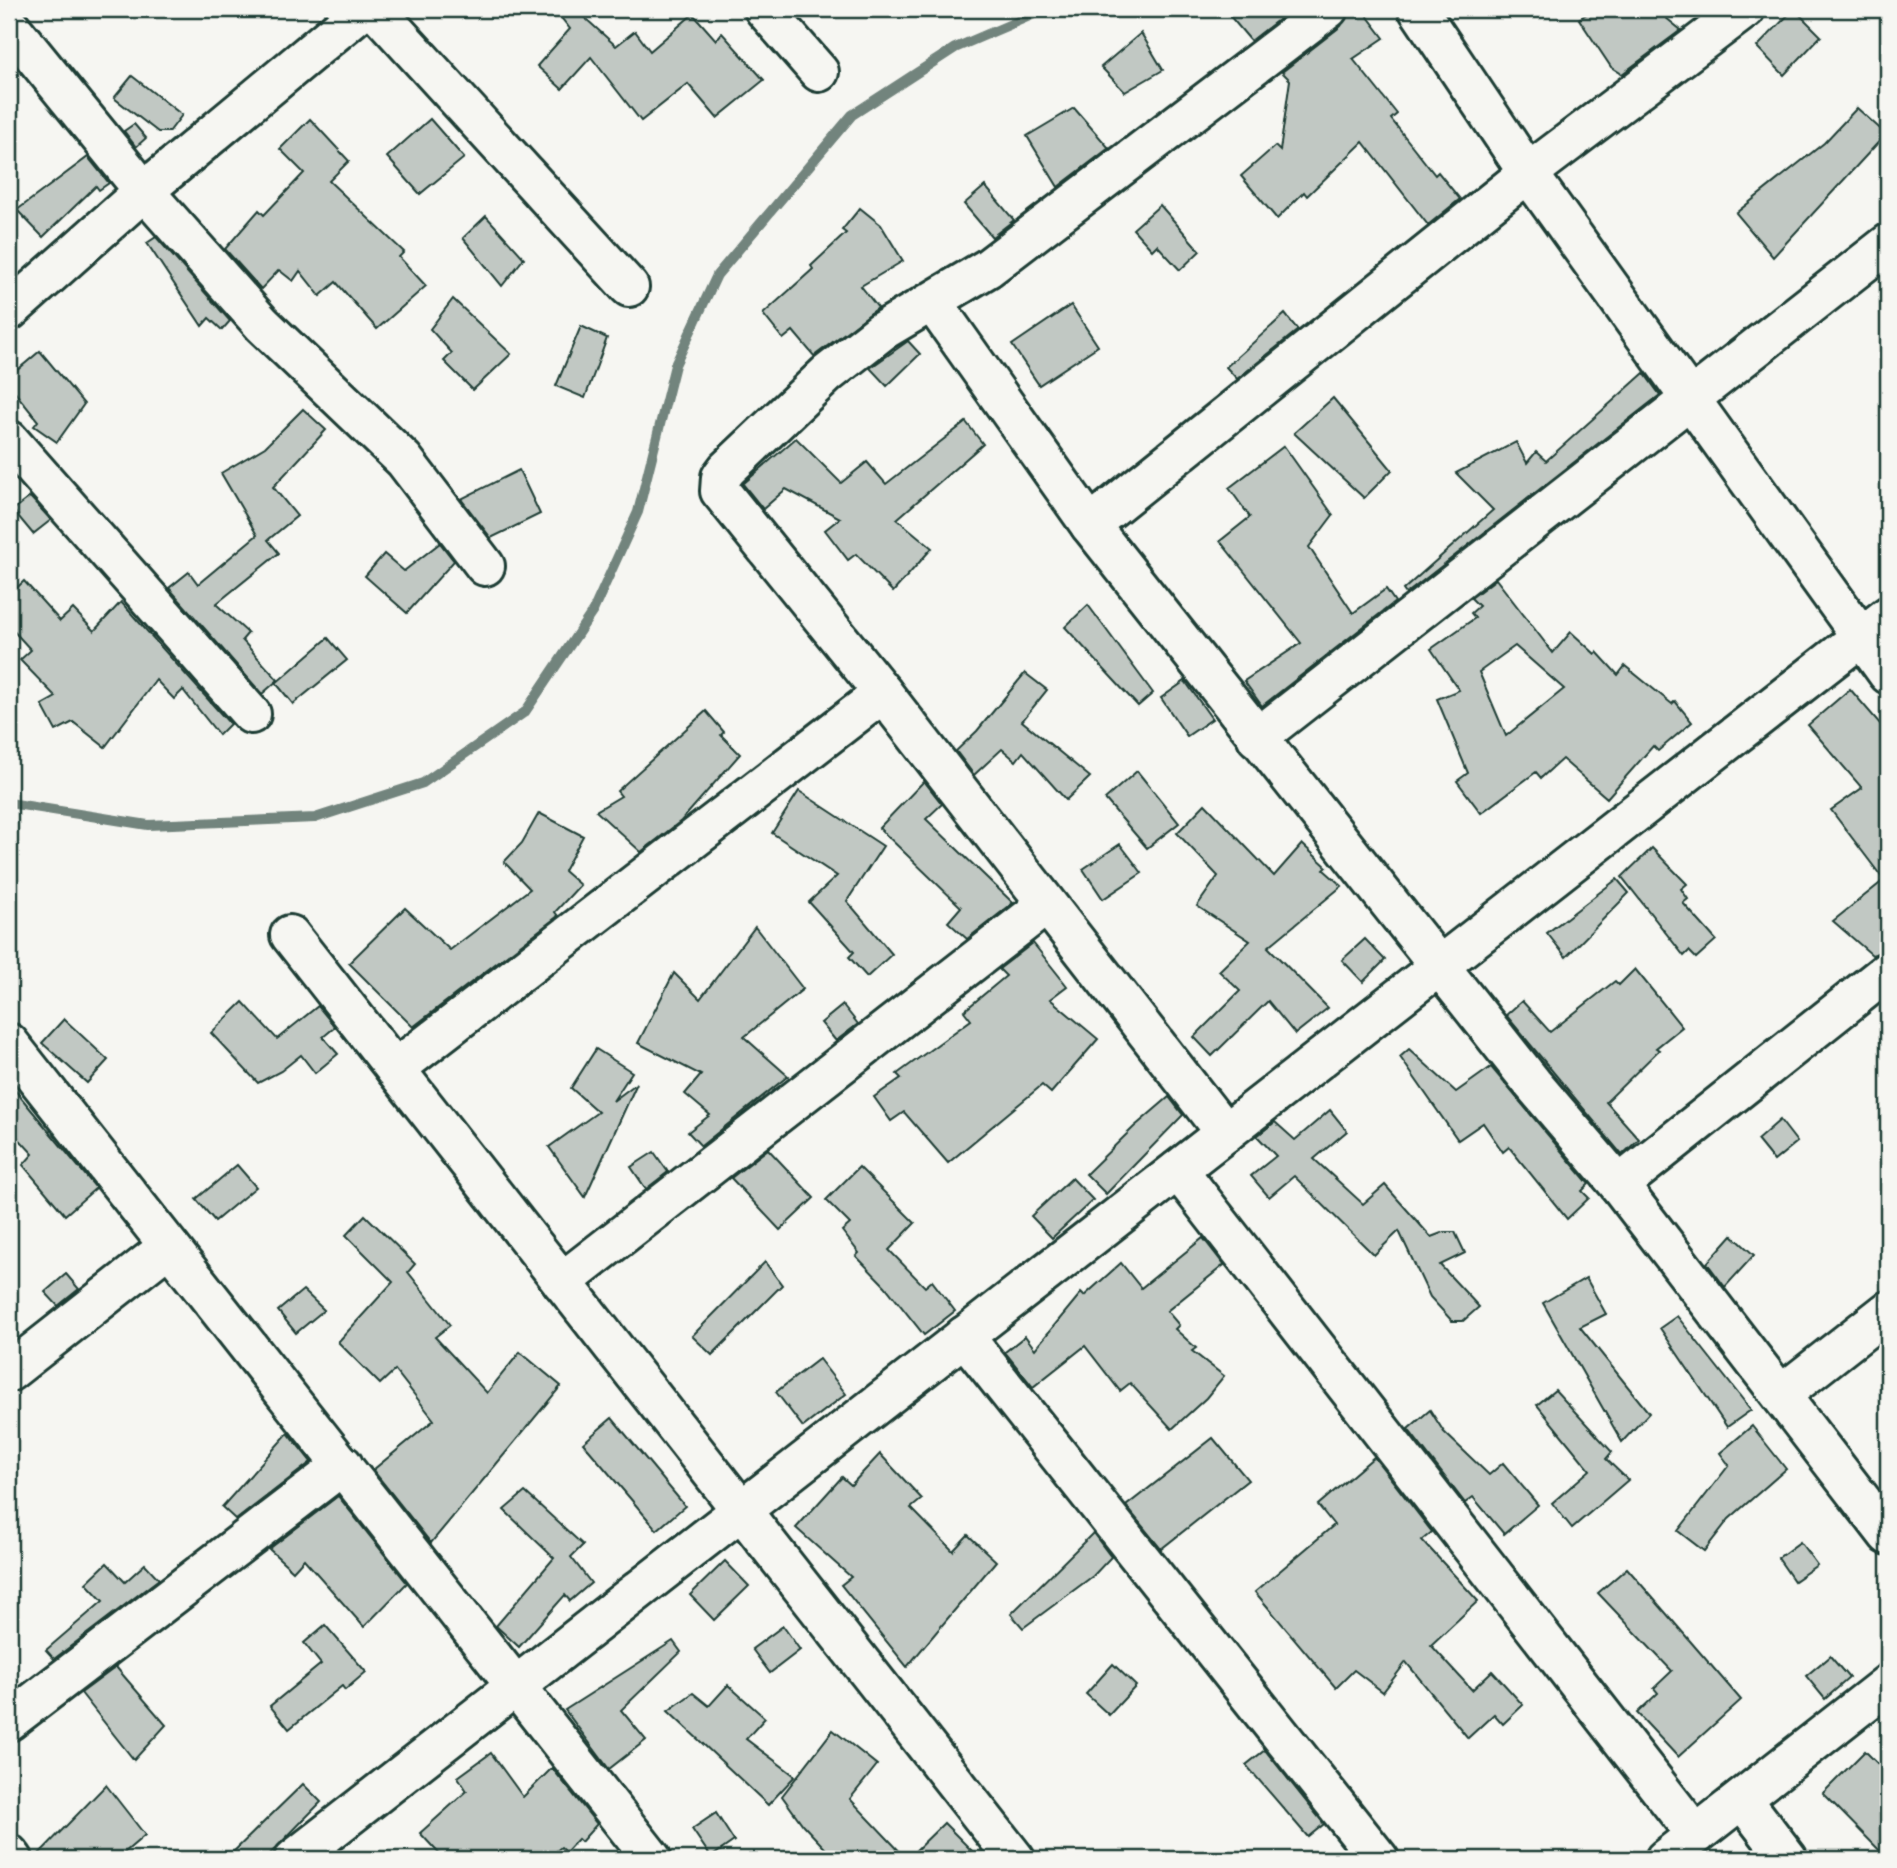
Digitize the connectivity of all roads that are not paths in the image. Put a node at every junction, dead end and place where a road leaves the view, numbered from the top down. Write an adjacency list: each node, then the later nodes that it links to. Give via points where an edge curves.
1 (363, 9): 10 (street)
2 (375, 9): 12 (street)
3 (764, 9): 8 (street)
4 (1328, 9): 13 (street, via 999,261)
5 (1418, 9): 9 (street)
6 (1745, 9): 9 (street)
7 (9, 25): 10 (street)
8 (819, 72)
9 (1528, 173): 15 (street); 17 (street)
10 (144, 191): 14 (street); 18 (street, via 262,324 404,460)
11 (1888, 244): 15 (street)
12 (629, 287)
13 (933, 303): 17 (street); 21 (street, via 882,331 827,374 727,469 719,485 747,527)
14 (9, 311)
15 (1692, 400): 19 (street); 23 (street)
16 (9, 440): 22 (street)
17 (1090, 525): 23 (street)
18 (485, 566)
19 (1876, 626): 20 (street); 26 (street)
20 (1888, 674)
21 (883, 692): 24 (street); 29 (street)
22 (251, 714)
23 (1257, 738): 26 (street)
24 (1046, 905): 30 (street); 34 (street)
25 (290, 935): 29 (street)
26 (1441, 965): 30 (street); 32 (street)
27 (1888, 971): 32 (street)
28 (9, 1044): 33 (street)
29 (395, 1069): 34 (street)
30 (1225, 1133): 31 (street)
31 (1178, 1170): 36 (street); 46 (street)
32 (1619, 1185): 38 (street)
33 (168, 1247): 37 (street); 39 (street)
34 (562, 1282): 40 (street)
35 (1888, 1311): 38 (street)
36 (964, 1336): 40 (street); 52 (street)
37 (9, 1372)
38 (1782, 1394): 41 (street)
39 (343, 1465): 43 (street); 44 (street)
40 (741, 1510): 43 (street); 51 (street)
41 (1888, 1535)
42 (1888, 1684): 45 (street)
43 (517, 1686): 49 (street); 50 (street)
44 (9, 1721)
45 (1742, 1799): 46 (street); 54 (street)
46 (1696, 1835): 53 (street)
47 (9, 1854): 48 (street)
48 (13, 1859)
49 (294, 1859)
50 (652, 1859)
51 (1015, 1859)
52 (1378, 1859)
53 (1665, 1859)
54 (1788, 1859)

